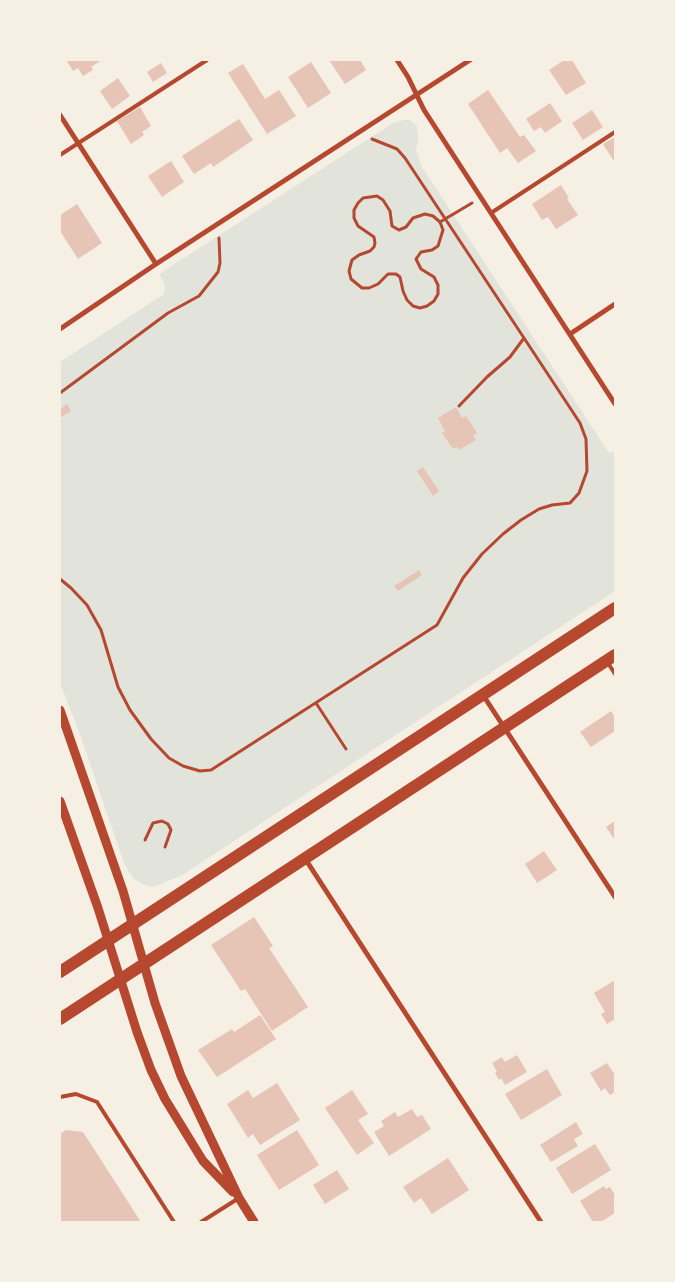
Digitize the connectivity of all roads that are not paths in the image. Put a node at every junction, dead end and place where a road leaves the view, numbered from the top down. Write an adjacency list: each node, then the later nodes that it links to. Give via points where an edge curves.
1 (207, 60): 7 (lane)
2 (397, 60): 4 (street)
3 (470, 60): 4 (street)
4 (417, 95): 9 (street); 10 (street)
5 (60, 116): 7 (street)
6 (615, 132): 9 (lane)
7 (78, 143): 8 (lane); 10 (street)
8 (60, 155)
9 (491, 213): 13 (street)
10 (156, 264): 12 (street)
11 (615, 304): 13 (street)
12 (60, 329)
13 (570, 334): 14 (street)
14 (615, 404)
15 (615, 608): 18 (main road)
16 (611, 658): 17 (lane); 20 (main road)
17 (615, 674)
18 (483, 694): 20 (street); 25 (main road)
19 (60, 710): 25 (street, via 124,891)
20 (505, 728): 23 (main road); 24 (street)
21 (60, 801): 22 (street)
22 (62, 817): 26 (street, via 98,908)
23 (306, 860): 27 (main road); 36 (street)
24 (615, 897)
25 (132, 924): 26 (main road); 27 (street)
26 (107, 941): 28 (main road); 29 (street)
27 (144, 964): 29 (main road); 32 (street, via 181,1076)
28 (60, 972)
29 (120, 980): 30 (main road); 32 (street, via 165,1099 203,1161)
30 (60, 1019)
31 (60, 1097): 33 (lane, via 76,1094 97,1102)
32 (239, 1198): 34 (lane); 35 (street)
33 (174, 1222)
34 (201, 1222)
35 (254, 1222)
36 (541, 1222)

